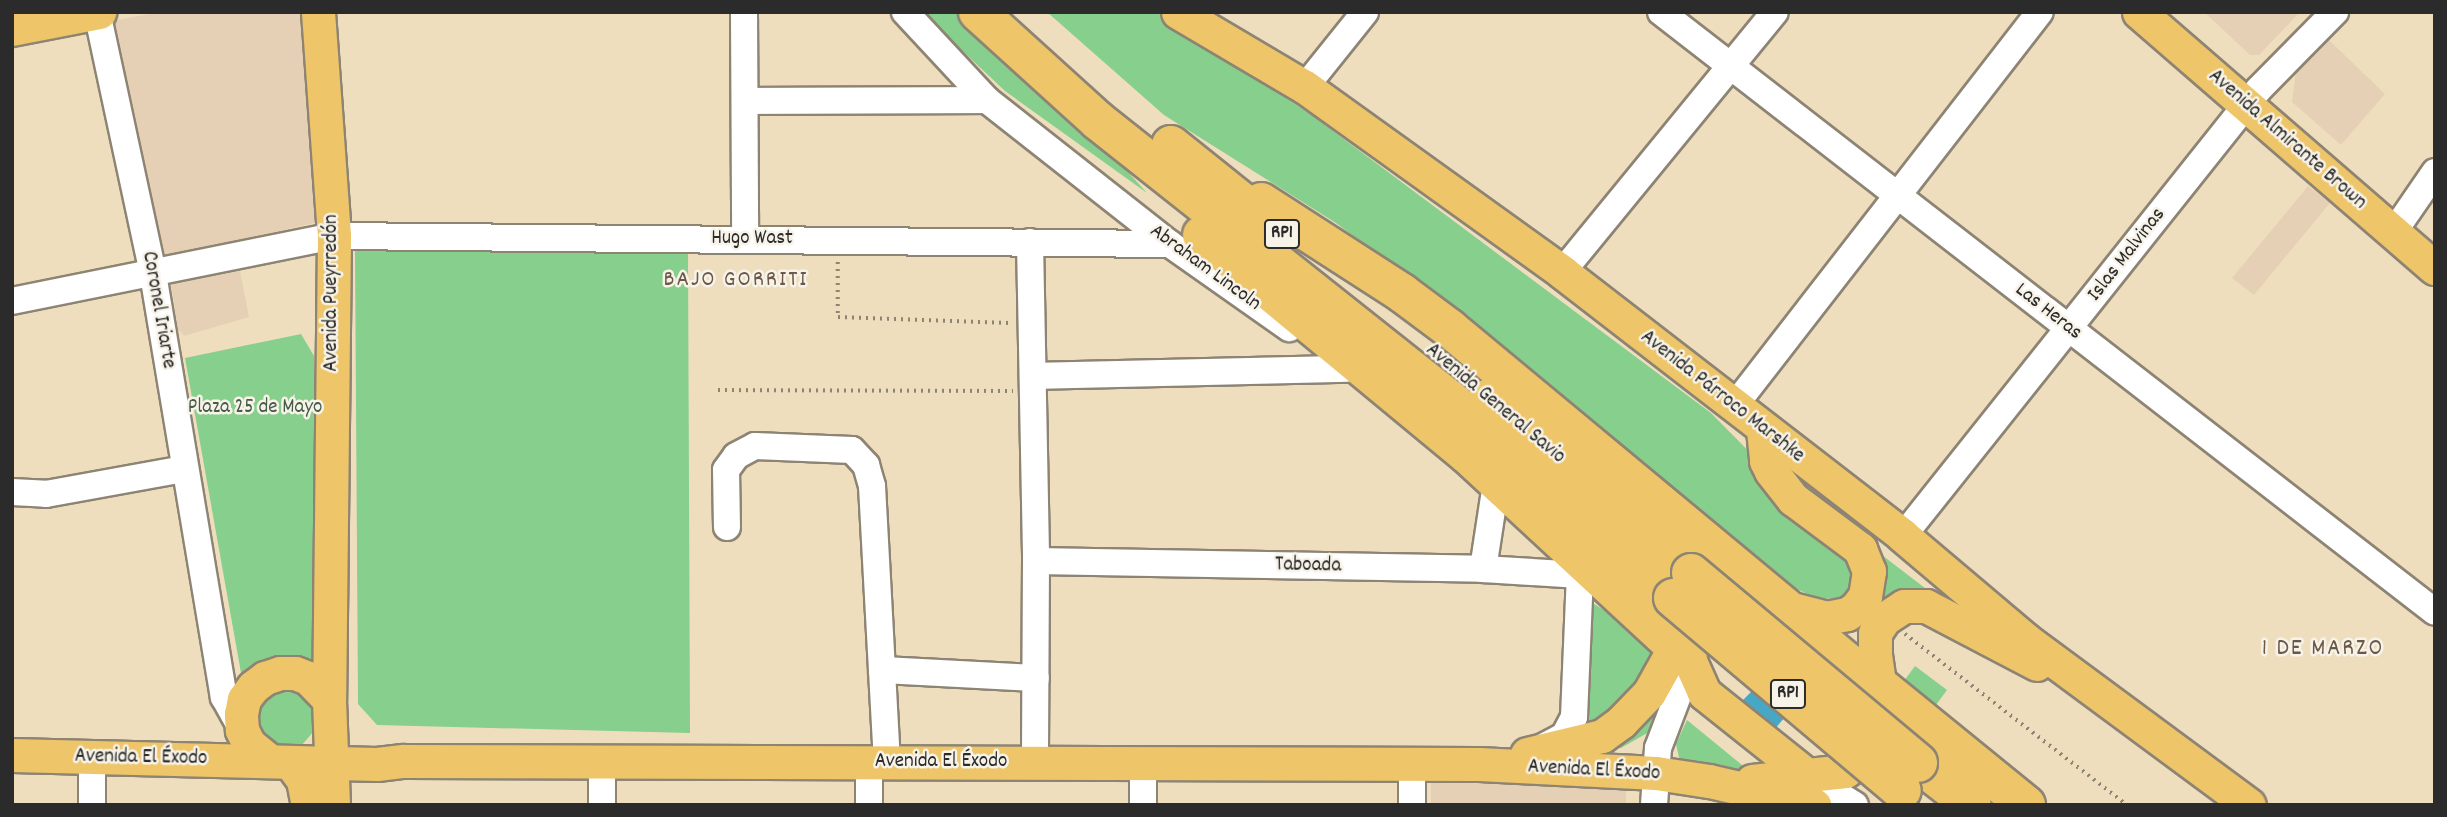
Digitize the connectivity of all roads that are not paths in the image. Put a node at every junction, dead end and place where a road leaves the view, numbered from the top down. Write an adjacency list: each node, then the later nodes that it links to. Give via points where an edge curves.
1 (98, 12): 15 (main road); 32 (street, Coronel Iriarte)
2 (318, 12): 25 (main road, Avenida Pueyrredón)
3 (744, 12): 20 (street)
4 (905, 12): 19 (street, Abraham Lincoln)
5 (978, 12): 40 (highway, via 1097,120 1209,243 1411,406)
6 (1010, 12): 21 (highway, Avenida General Savio / RP1, via 1112,102)
7 (1178, 12): 17 (main road, Avenida Párroco Marshke)
8 (1365, 12): 17 (street)
9 (1661, 12): 16 (street, Las Heras)
10 (1776, 12): 16 (street)
11 (2040, 12): 23 (street)
12 (2139, 12): 18 (main road, Avenida Almirante Brown)
13 (2170, 12): 18 (main road, Avenida Almirante Brown)
14 (2334, 12): 18 (street, Islas Malvinas)
15 (12, 29)
16 (1732, 67): 23 (street, Las Heras); 31 (street)
17 (1305, 87): 31 (main road, Avenida Párroco Marshke)
18 (2252, 98): 24 (main road, Avenida Almirante Brown); 34 (street, Islas Malvinas)
19 (987, 100): 20 (street); 28 (street, Abraham Lincoln)
20 (746, 101): 26 (street)
21 (1175, 149): 40 (highway, Avenida General Savio / RP1, via 1409,333); 48 (highway, via 1402,293 1503,371)
22 (2435, 172): 24 (street)
23 (1897, 195): 34 (street, Las Heras); 37 (street)
24 (2399, 226): 29 (main road, Avenida Almirante Brown); 30 (main road, Avenida Almirante Brown)
25 (334, 236): 26 (street, Hugo Wast); 32 (street, Hugo Wast); 55 (main road, Avenida Pueyrredón)
26 (745, 239): 27 (street, Hugo Wast)
27 (1030, 242): 28 (street, Hugo Wast); 36 (street)
28 (1170, 244): 35 (street, Abraham Lincoln)
29 (2435, 244)
30 (2435, 268)
31 (1562, 272): 37 (main road, Avenida Párroco Marshke)
32 (153, 274): 33 (street, Hugo Wast); 39 (street, Coronel Iriarte)
33 (12, 301)
34 (2069, 328): 43 (street, Islas Malvinas); 49 (street, Las Heras)
35 (1346, 369): 36 (street); 40 (street, Abraham Lincoln)
36 (1033, 384): 44 (street)
37 (1735, 405): 38 (main road, Avenida Párroco Marshke)
38 (1763, 430): 43 (main road, Avenida Párroco Marshke); 48 (main road, Avenida El Éxodo, via 1771,471 1793,499 1860,549 1869,571 1865,596 1847,614 1827,618)
39 (184, 469): 41 (street, via 46,495); 56 (street, Coronel Iriarte, via 224,696)
40 (1530, 489): 45 (highway); 46 (street); 47 (street, via 1539,557); 78 (highway, Avenida General Savio / RP1, bridge, via 1674,598); 79 (highway, Avenida General Savio / RP1, bridge, via 1721,599)
41 (12, 492)
42 (727, 527): 51 (street, via 726,470 736,456 755,446 852,450 866,466 872,486)
43 (1903, 536): 54 (main road, Avenida Párroco Marshke, via 2026,639)
44 (1036, 561): 46 (street, Taboada); 52 (street)
45 (1582, 568): 47 (street, Taboada); 50 (highway); 59 (street, via 1574,717 1564,736)
46 (1483, 569): 47 (street, Taboada)
47 (1528, 571)
48 (1785, 607): 50 (main road, Avenida El Éxodo, via 1743,593 1720,592 1699,605); 53 (main road)
49 (2435, 612)
50 (1684, 648): 59 (main road, Avenida El Éxodo, via 1649,693 1602,736); 68 (street, via 1679,693 1658,748); 69 (main road, via 1704,693)
51 (882, 670): 52 (street); 63 (street)
52 (1036, 678): 64 (street)
53 (1881, 687): 54 (main road, Avenida El Éxodo, via 1875,633 1899,608 1919,604 2009,652); 69 (main road, Avenida El Éxodo, via 1886,731 1880,745 1869,757); 80 (highway)
54 (2103, 694): 81 (main road, Avenida Párroco Marshke)
55 (330, 715): 56 (main road, via 308,678 280,673 265,678 244,699); 60 (main road, Avenida El Éxodo, via 360,744); 61 (main road, via 325,741)
56 (242, 730): 61 (main road, via 249,744)
57 (12, 755): 58 (main road, Avenida El Éxodo)
58 (92, 756): 61 (main road, Avenida El Éxodo); 70 (street)
59 (1520, 756): 66 (main road, Avenida El Éxodo)
60 (402, 761): 61 (main road, Avenida El Éxodo); 62 (main road, Avenida El Éxodo)
61 (299, 762): 71 (main road); 72 (main road)
62 (602, 762): 63 (main road, Avenida El Éxodo); 73 (street)
63 (878, 762): 64 (main road, Avenida El Éxodo); 74 (street)
64 (1035, 762): 65 (main road, Avenida El Éxodo)
65 (1143, 763): 67 (main road, Avenida El Éxodo); 75 (street)
66 (1479, 764): 67 (main road, Avenida El Éxodo); 68 (main road, Avenida El Éxodo)
67 (1412, 765): 76 (street)
68 (1655, 789): 69 (main road, Avenida El Éxodo, via 1709,781)
69 (1811, 790): 77 (street)
70 (92, 805)
71 (308, 805)
72 (333, 805)
73 (602, 805)
74 (869, 805)
75 (1143, 805)
76 (1412, 805)
77 (1855, 805)
78 (1920, 805)
79 (1972, 805)
80 (2025, 805)
81 (2249, 805)

